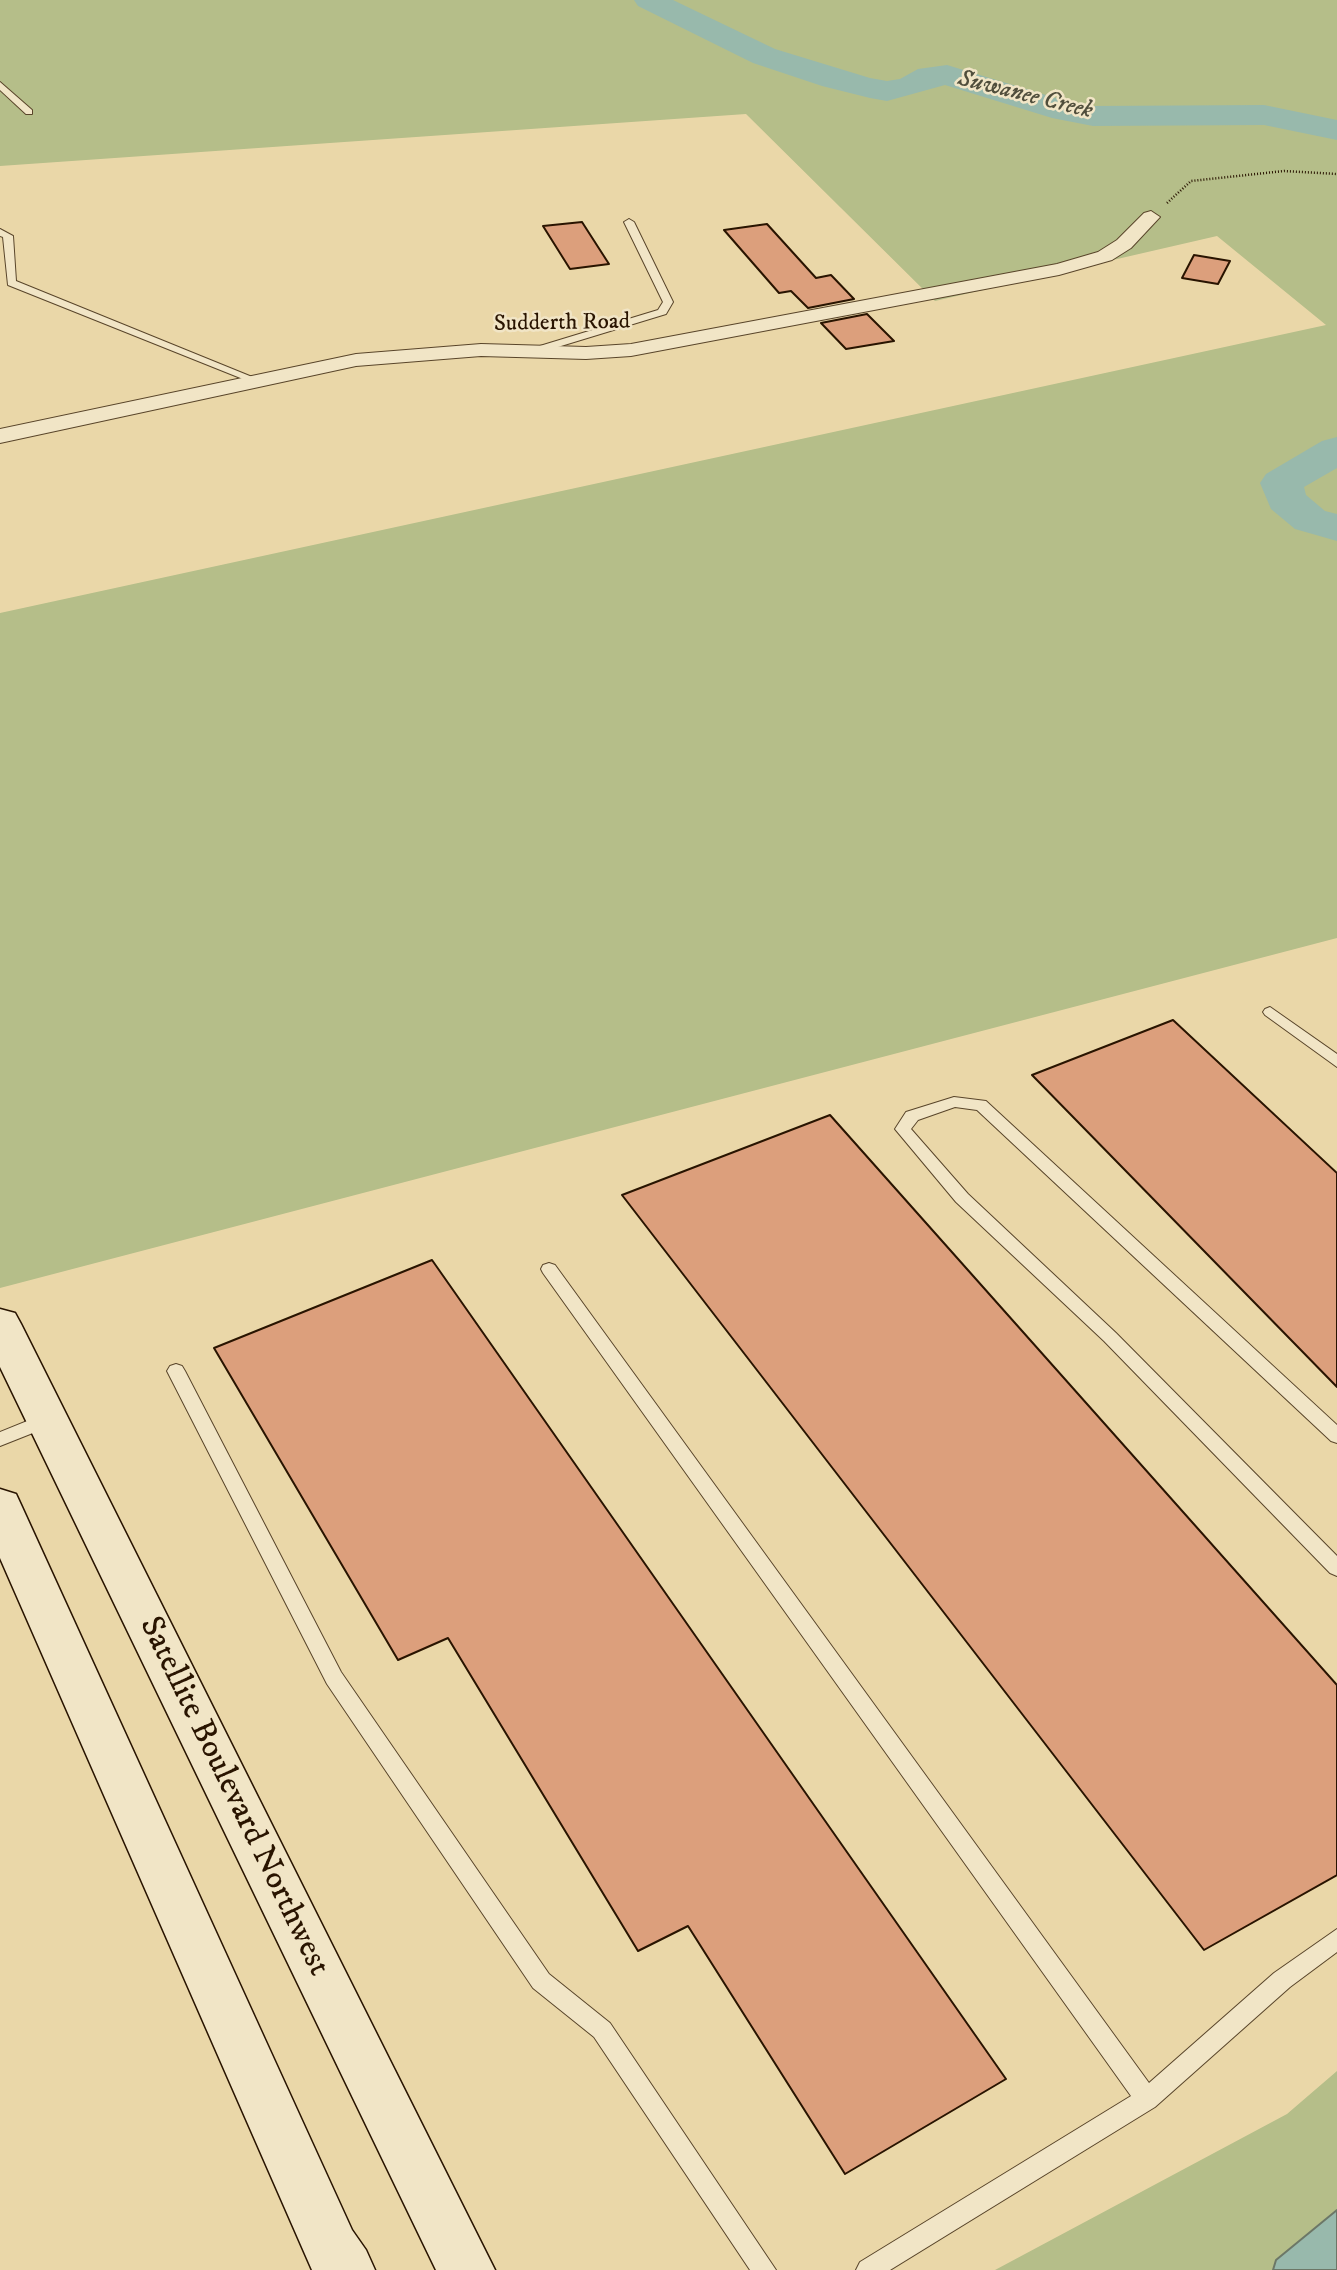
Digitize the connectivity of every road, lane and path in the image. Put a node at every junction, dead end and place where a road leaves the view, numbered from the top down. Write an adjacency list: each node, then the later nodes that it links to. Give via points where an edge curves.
1 (0, 85): 2 (lane)
2 (29, 112)
3 (1337, 174): 4 (path, via 1284,171 1191,181)
4 (1151, 218): 7 (street, Sudderth Road, via 1105,256 1059,269 631,350)
5 (629, 222): 7 (lane, via 668,302 662,312)
6 (0, 232): 8 (lane, via 8,236 11,283)
7 (534, 351): 8 (street, Sudderth Road, via 453,351 356,360)
8 (257, 381): 9 (street, Sudderth Road)
9 (0, 436)
10 (1270, 1012): 11 (lane)
11 (1337, 1062)
12 (549, 1269): 21 (lane)
13 (0, 1324): 15 (main road, Satellite Boulevard Northwest)
14 (176, 1371): 24 (lane, via 334,1678 541,1981 602,2030)
15 (47, 1420): 17 (lane); 23 (main road, Satellite Boulevard Northwest)
16 (1337, 1436): 19 (lane, via 981,1105 954,1102 912,1116 903,1129 962,1198 1110,1336)
17 (0, 1439)
18 (0, 1507): 22 (main road)
19 (1337, 1568)
20 (1337, 1940): 21 (lane, via 1282,1980)
21 (1147, 2099): 25 (lane)
22 (339, 2263)
23 (466, 2270)
24 (764, 2270)
25 (868, 2270)

